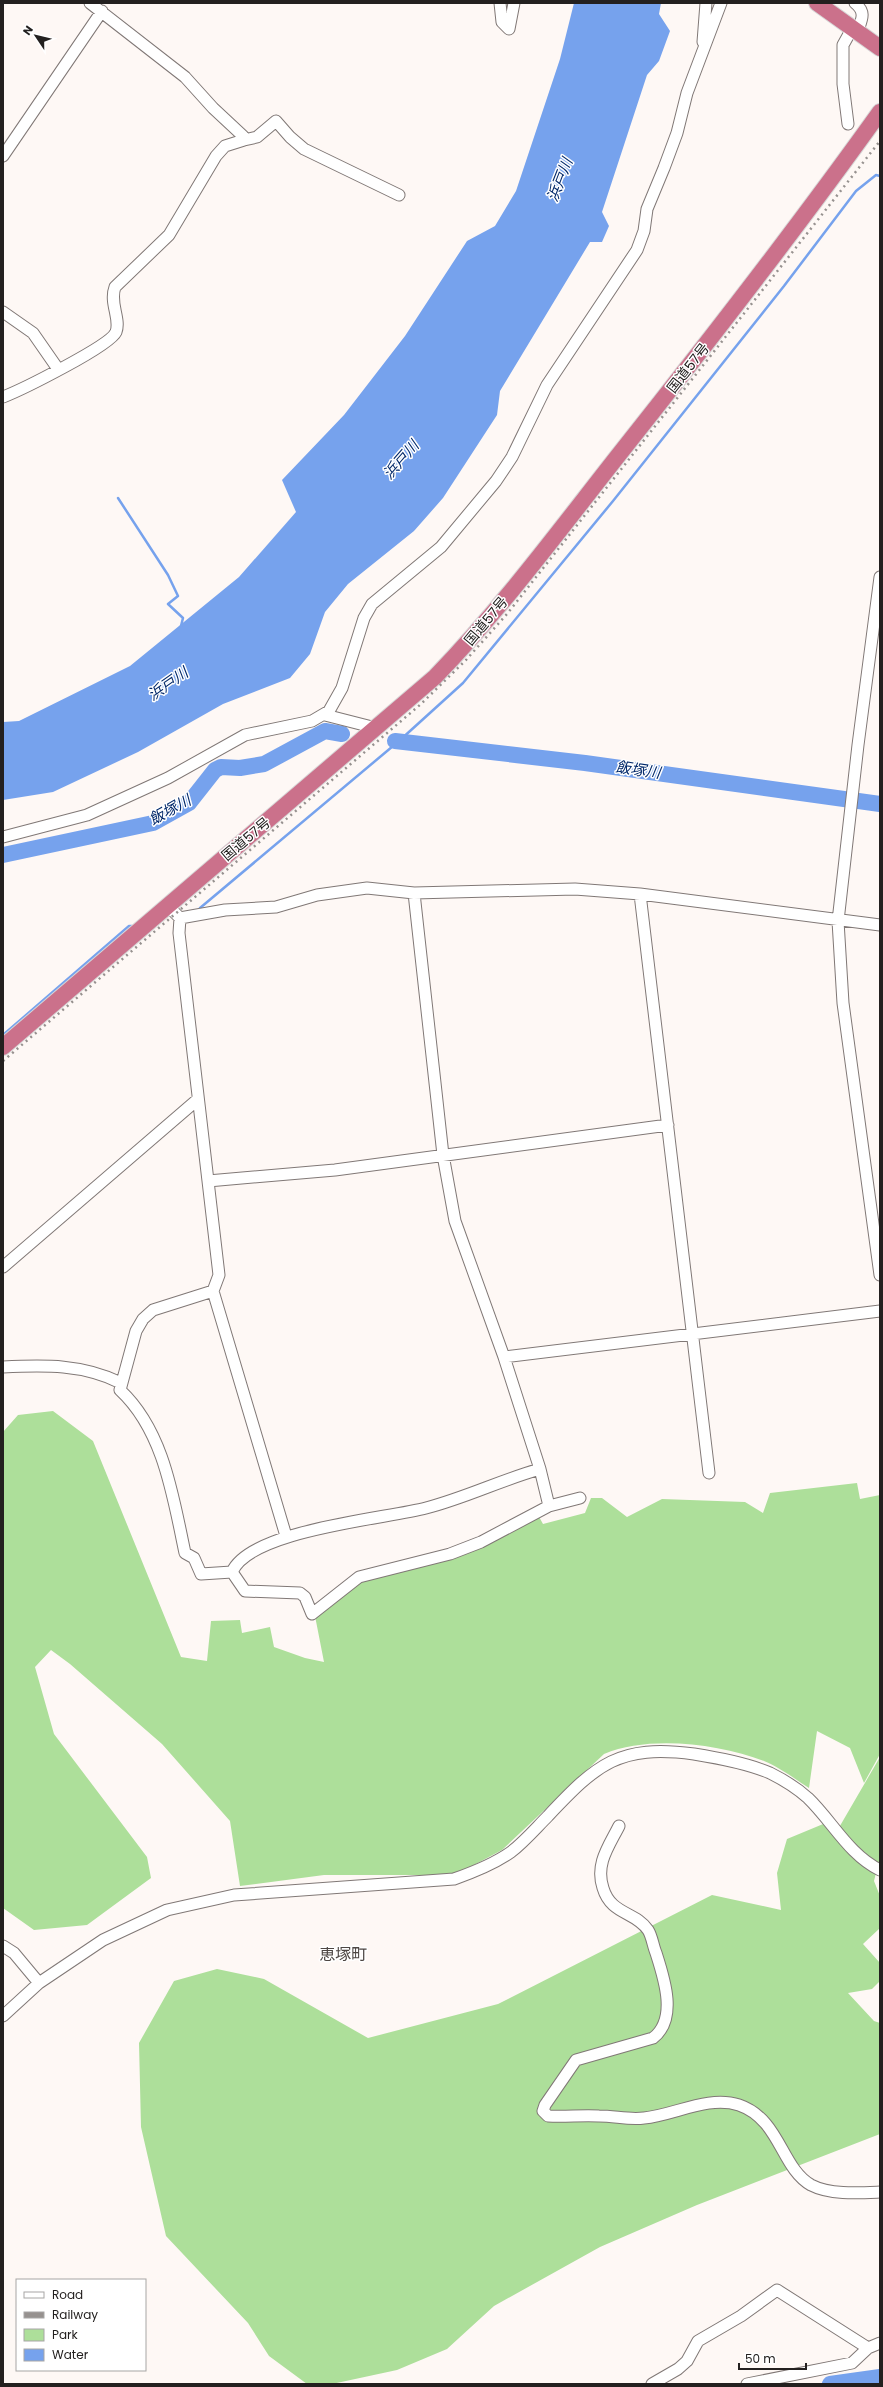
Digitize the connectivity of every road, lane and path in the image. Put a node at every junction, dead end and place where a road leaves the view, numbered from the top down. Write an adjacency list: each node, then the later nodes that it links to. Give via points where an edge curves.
1 (90, 3): 8 (street)
2 (500, 3): 3 (street, via 502,22 509,29)
3 (514, 3)
4 (706, 3): 10 (street, via 703,42)
5 (721, 3): 10 (street)
6 (818, 3): 9 (highway)
7 (855, 3): 9 (street, via 861,8 863,17)
8 (102, 11): 14 (street, via 185,77 243,136); 15 (street)
9 (855, 29): 11 (highway); 13 (street, via 843,45 843,84)
10 (705, 46): 21 (street, via 647,209 644,231 637,250 547,385 512,457 496,481 441,547 372,604 364,618 342,688)
11 (880, 48)
12 (880, 112): 22 (highway, 国道57号, via 720,327 496,610 435,677)
13 (848, 124)
14 (244, 140): 16 (street, via 257,137 276,121 304,149); 18 (street, via 225,146 216,156 168,235 115,287 112,296 117,326 115,333 91,352)
15 (3, 156)
16 (399, 195)
17 (3, 312): 18 (street, via 33,333)
18 (58, 369): 19 (street)
19 (3, 397)
20 (880, 577): 28 (street)
21 (325, 715): 22 (street); 23 (street, via 312,721 245,735 168,778 88,816)
22 (376, 728): 26 (highway, 国道57号)
23 (3, 837)
24 (414, 893): 25 (street, via 575,889); 27 (street, via 367,888 334,892 276,907 225,910); 33 (street)
25 (640, 894): 28 (street); 32 (street)
26 (168, 906): 27 (street); 30 (highway, 国道57号)
27 (180, 918): 31 (street, via 179,933)
28 (838, 921): 29 (street); 36 (street, via 843,1003)
29 (880, 925)
30 (3, 1047)
31 (197, 1100): 34 (street); 35 (street)
32 (668, 1125): 33 (street); 39 (street)
33 (443, 1154): 34 (street, via 335,1170); 40 (street, via 455,1221)
34 (208, 1181): 37 (street, via 219,1275)
35 (3, 1267)
36 (880, 1275)
37 (213, 1291): 42 (street, via 153,1310 143,1319 136,1331 130,1360); 47 (street)
38 (880, 1310): 39 (street)
39 (692, 1335): 40 (street); 44 (street)
40 (504, 1357): 43 (street)
41 (3, 1367): 42 (street, via 69,1367 101,1373)
42 (121, 1383): 48 (street, via 120,1390 140,1413 156,1439 185,1553 194,1558 201,1574)
43 (540, 1469): 46 (street); 47 (street, via 426,1508)
44 (709, 1473)
45 (580, 1498): 46 (street)
46 (549, 1506): 48 (street, via 481,1542 450,1554 359,1576 312,1614 305,1597 300,1593 245,1591)
47 (286, 1536): 48 (street, via 236,1563)
48 (232, 1572)
49 (619, 1826): 54 (street, via 604,1854 600,1868 603,1888 616,1910 641,1923 648,1931 664,1979 667,2002 664,2026 653,2038 576,2060 543,2111 548,2116 600,2116 624,2119 645,2118 715,2102 740,2106 764,2121 795,2170 811,2184 829,2190)
50 (880, 1870): 52 (street, via 854,1852 807,1798 770,1774 732,1760 667,1750 638,1752 616,1759 591,1772 527,1838 511,1852 482,1869 454,1879 277,1891 210,1899 167,1910 103,1940)
51 (3, 1946): 52 (street, via 14,1953)
52 (39, 1983): 53 (street)
53 (3, 2016)
54 (880, 2192)
55 (880, 2343): 56 (street)
56 (868, 2348): 57 (street, via 776,2290 741,2316 698,2341 687,2361); 58 (street, via 852,2363)
57 (652, 2384)
58 (748, 2384)

